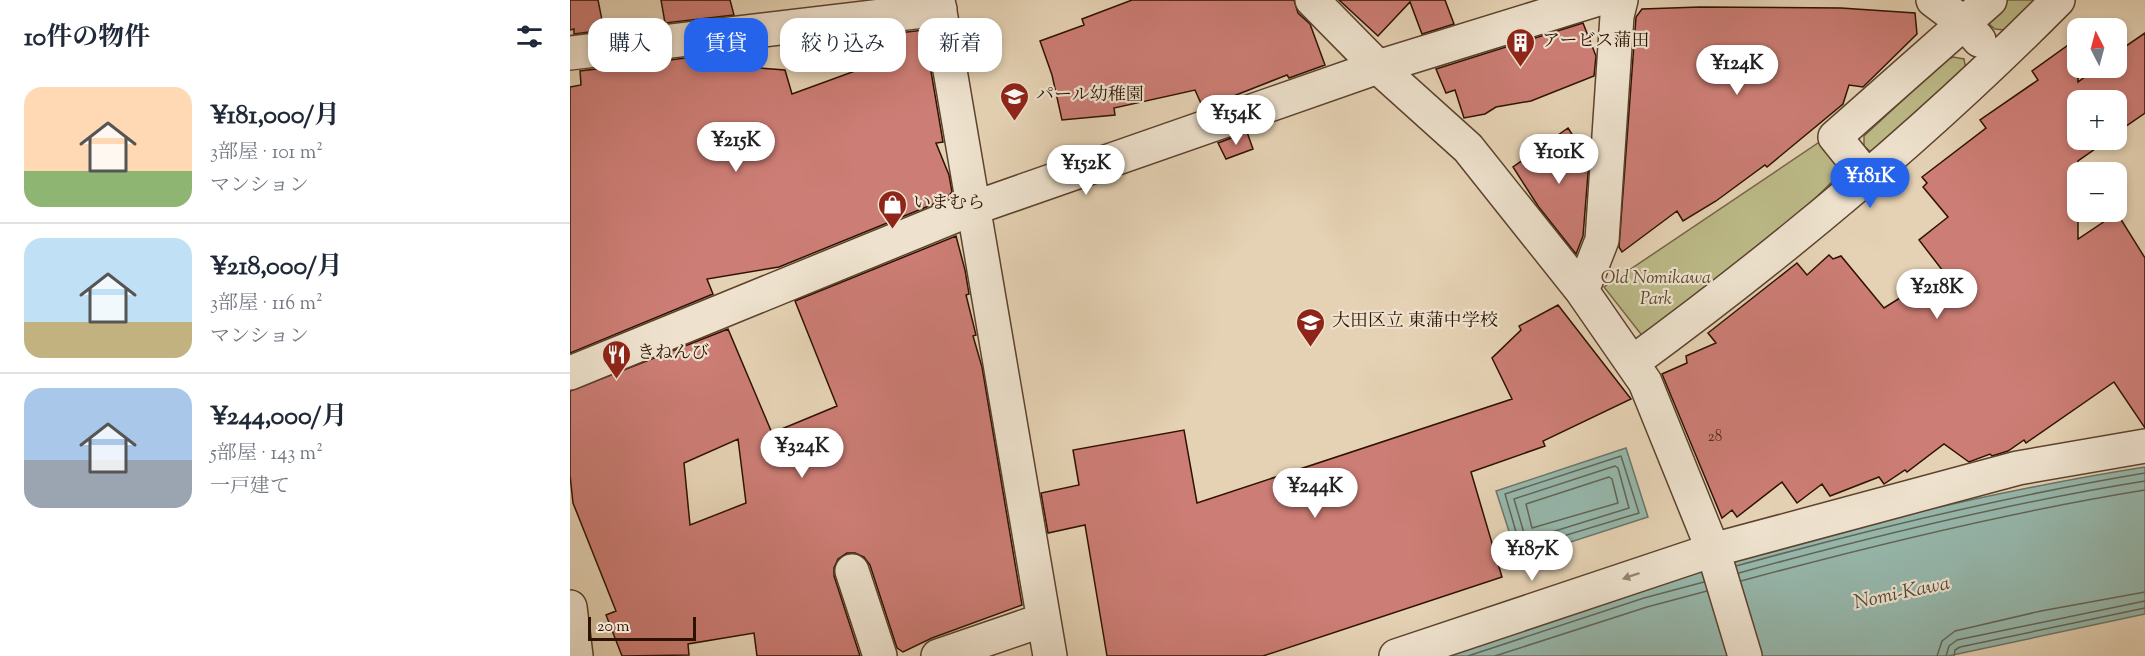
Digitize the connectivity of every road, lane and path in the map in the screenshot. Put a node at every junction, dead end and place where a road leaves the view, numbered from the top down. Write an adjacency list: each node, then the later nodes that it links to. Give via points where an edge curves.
1 (1312, 0): 11 (street)
2 (1595, 0): 11 (street)
3 (1621, 0): 14 (street, via 1602,240)
4 (1933, 0): 8 (street)
5 (1990, 0): 8 (street)
6 (2058, 0): 10 (street)
7 (939, 4): 9 (street); 13 (street)
8 (1965, 24): 10 (street); 12 (street, via 1835,137)
9 (570, 53)
10 (1997, 61): 12 (street)
11 (1378, 67): 13 (street); 14 (street, via 1468,148)
12 (1868, 178): 15 (street)
13 (974, 208): 16 (street); 21 (street)
14 (1582, 291): 15 (street)
15 (1633, 362): 18 (street, via 1645,382)
16 (570, 373)
17 (2145, 446): 18 (street, via 2018,468)
18 (1705, 556): 26 (street, one-way to 26); 27 (street)
19 (852, 571): 23 (street)
20 (570, 607): 22 (street)
21 (1043, 620): 24 (street); 25 (street)
22 (576, 656)
23 (880, 656)
24 (938, 656)
25 (1050, 656)
26 (1396, 656)
27 (1745, 656)

